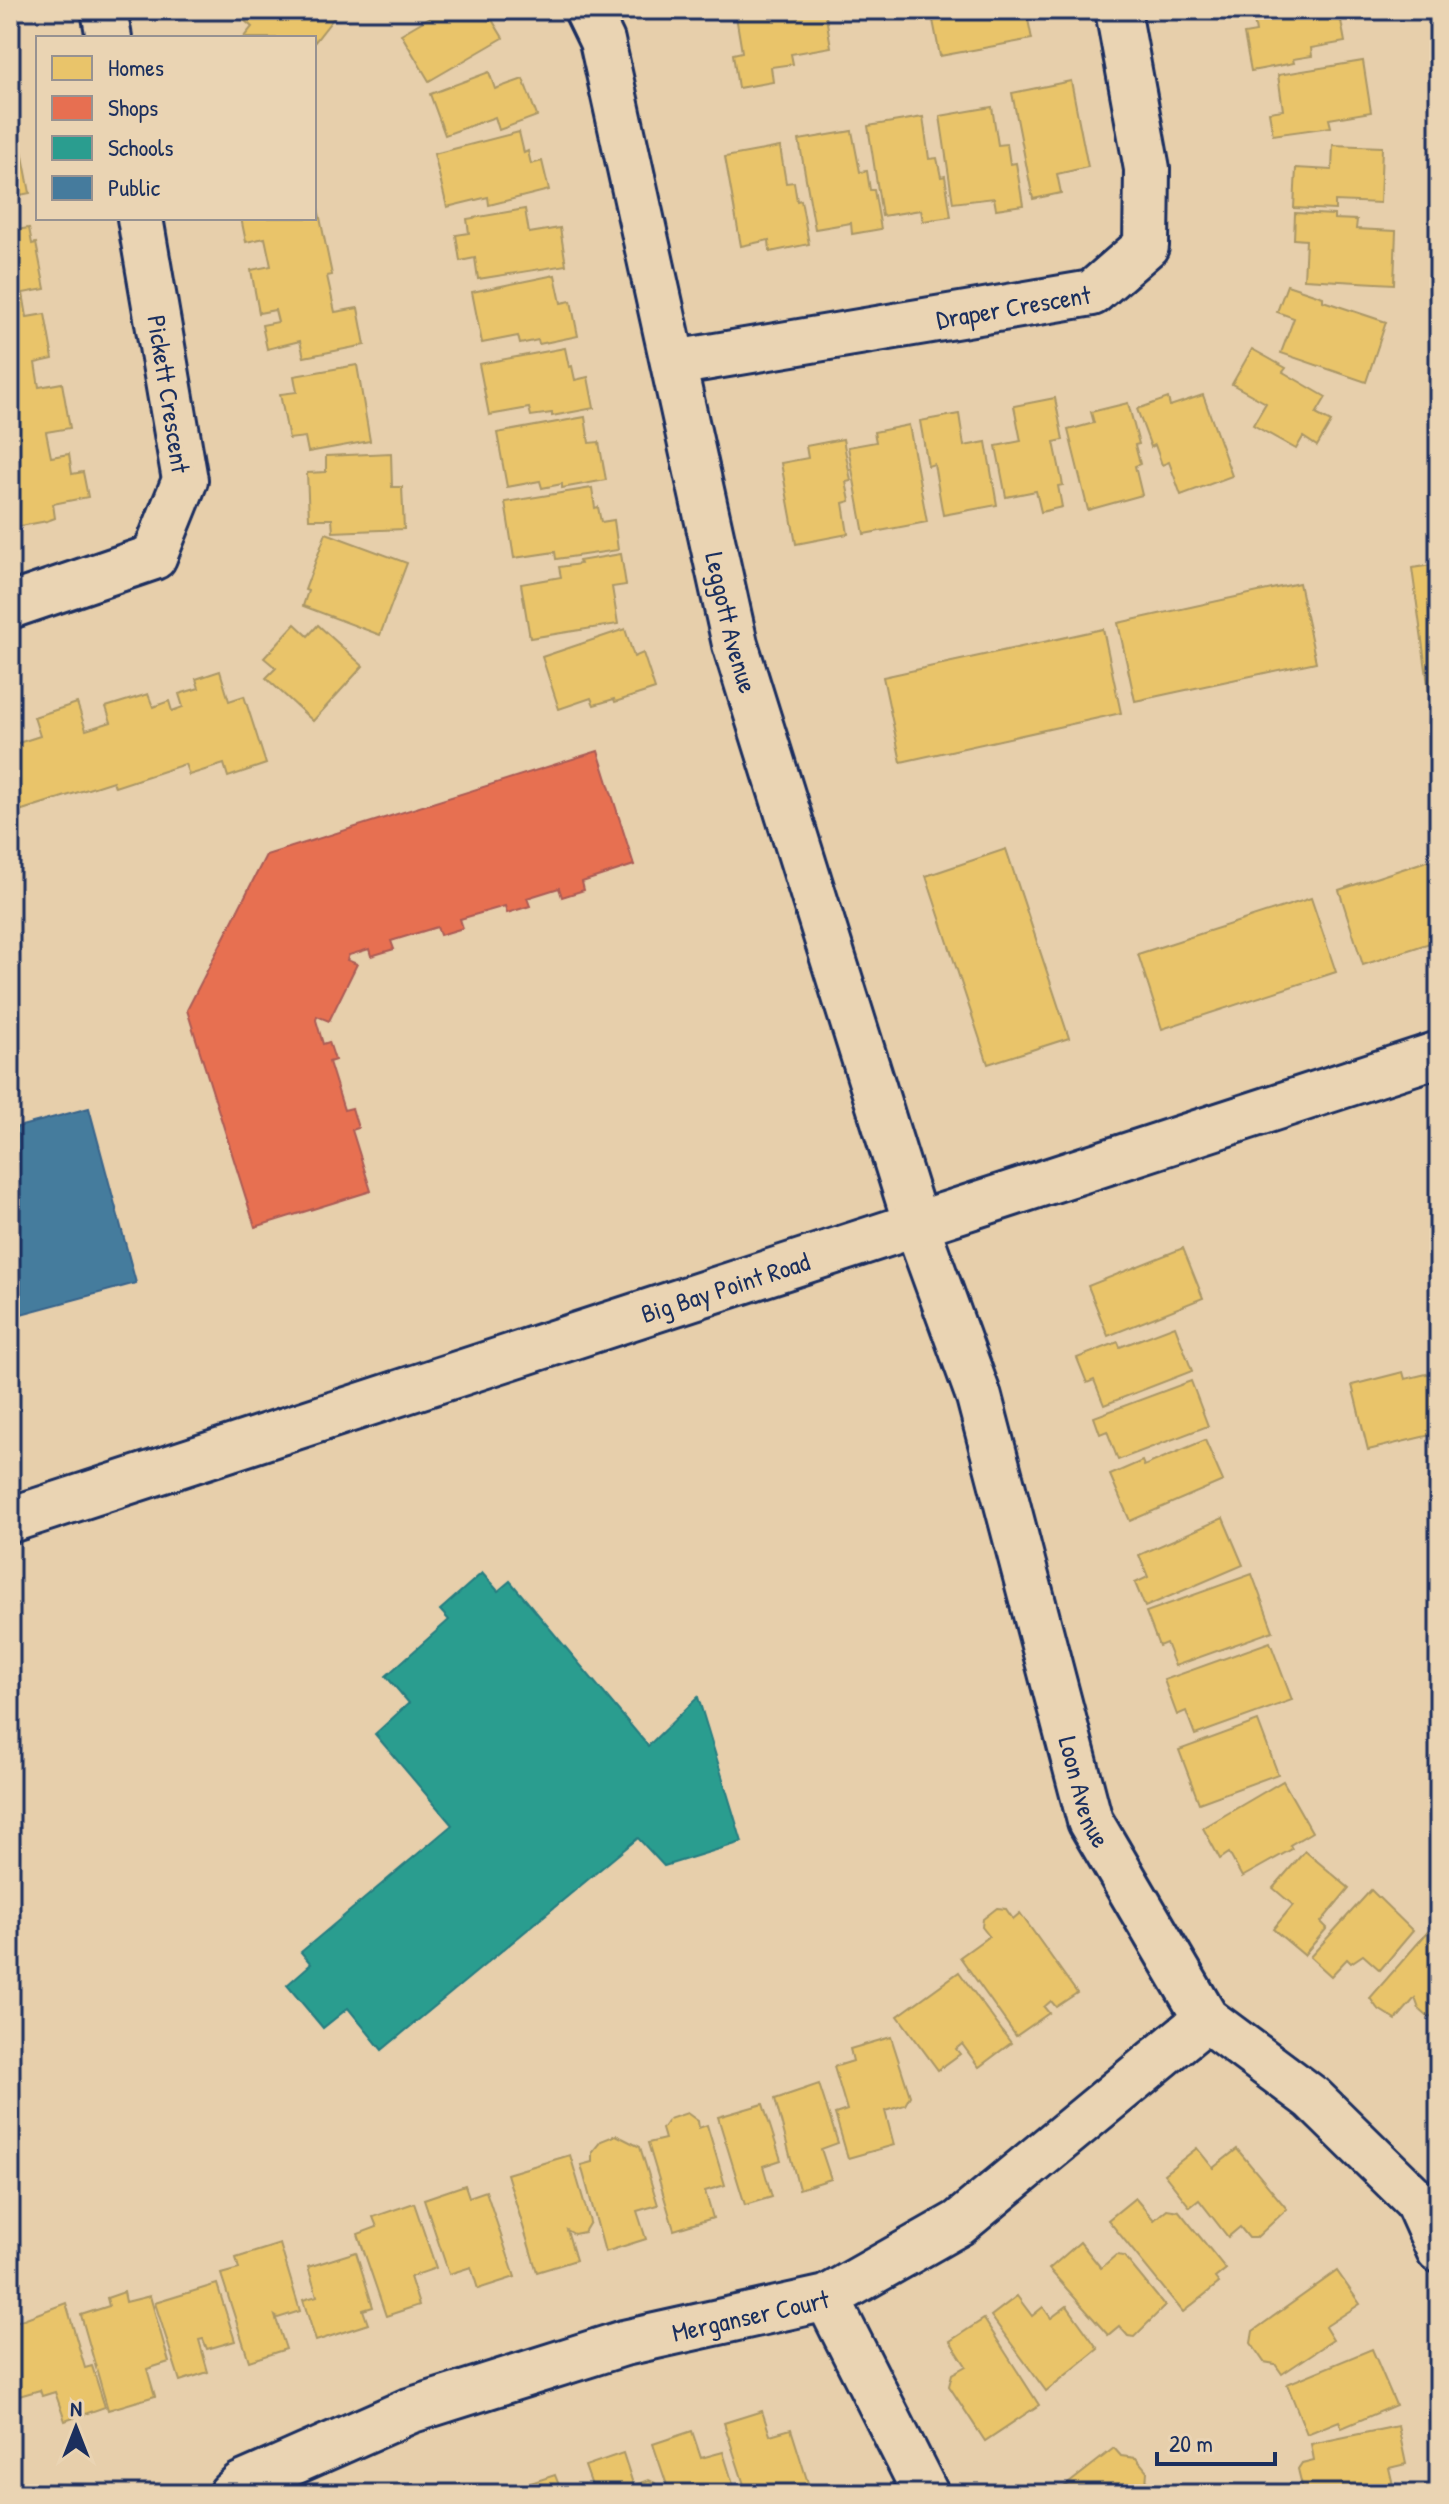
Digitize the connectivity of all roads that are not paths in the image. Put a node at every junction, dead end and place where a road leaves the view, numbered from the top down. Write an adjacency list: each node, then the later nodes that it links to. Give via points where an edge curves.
1 (104, 10): 4 (street)
2 (587, 10): 6 (street, Leggott Avenue, via 602,41)
3 (1118, 10): 6 (street, Draper Crescent, via 1147,169 1146,246 1092,293)
4 (109, 36)
5 (140, 220): 7 (street, Pickett Crescent, via 185,480 154,557)
6 (674, 363): 9 (street, Leggott Avenue, via 735,644)
7 (10, 606)
8 (1439, 1054): 9 (street, Big Bay Point Road)
9 (916, 1224): 10 (street, Big Bay Point Road); 11 (street, Loon Avenue, via 979,1397 1090,1821)
10 (10, 1520)
11 (1206, 2019): 12 (street, Loon Avenue, via 1312,2098 1417,2201); 13 (street, Merganser Court, via 959,2223)
12 (1439, 2250)
13 (827, 2298): 14 (street, Merganser Court, via 624,2343 409,2411); 15 (street)
14 (231, 2494)
15 (926, 2494)

